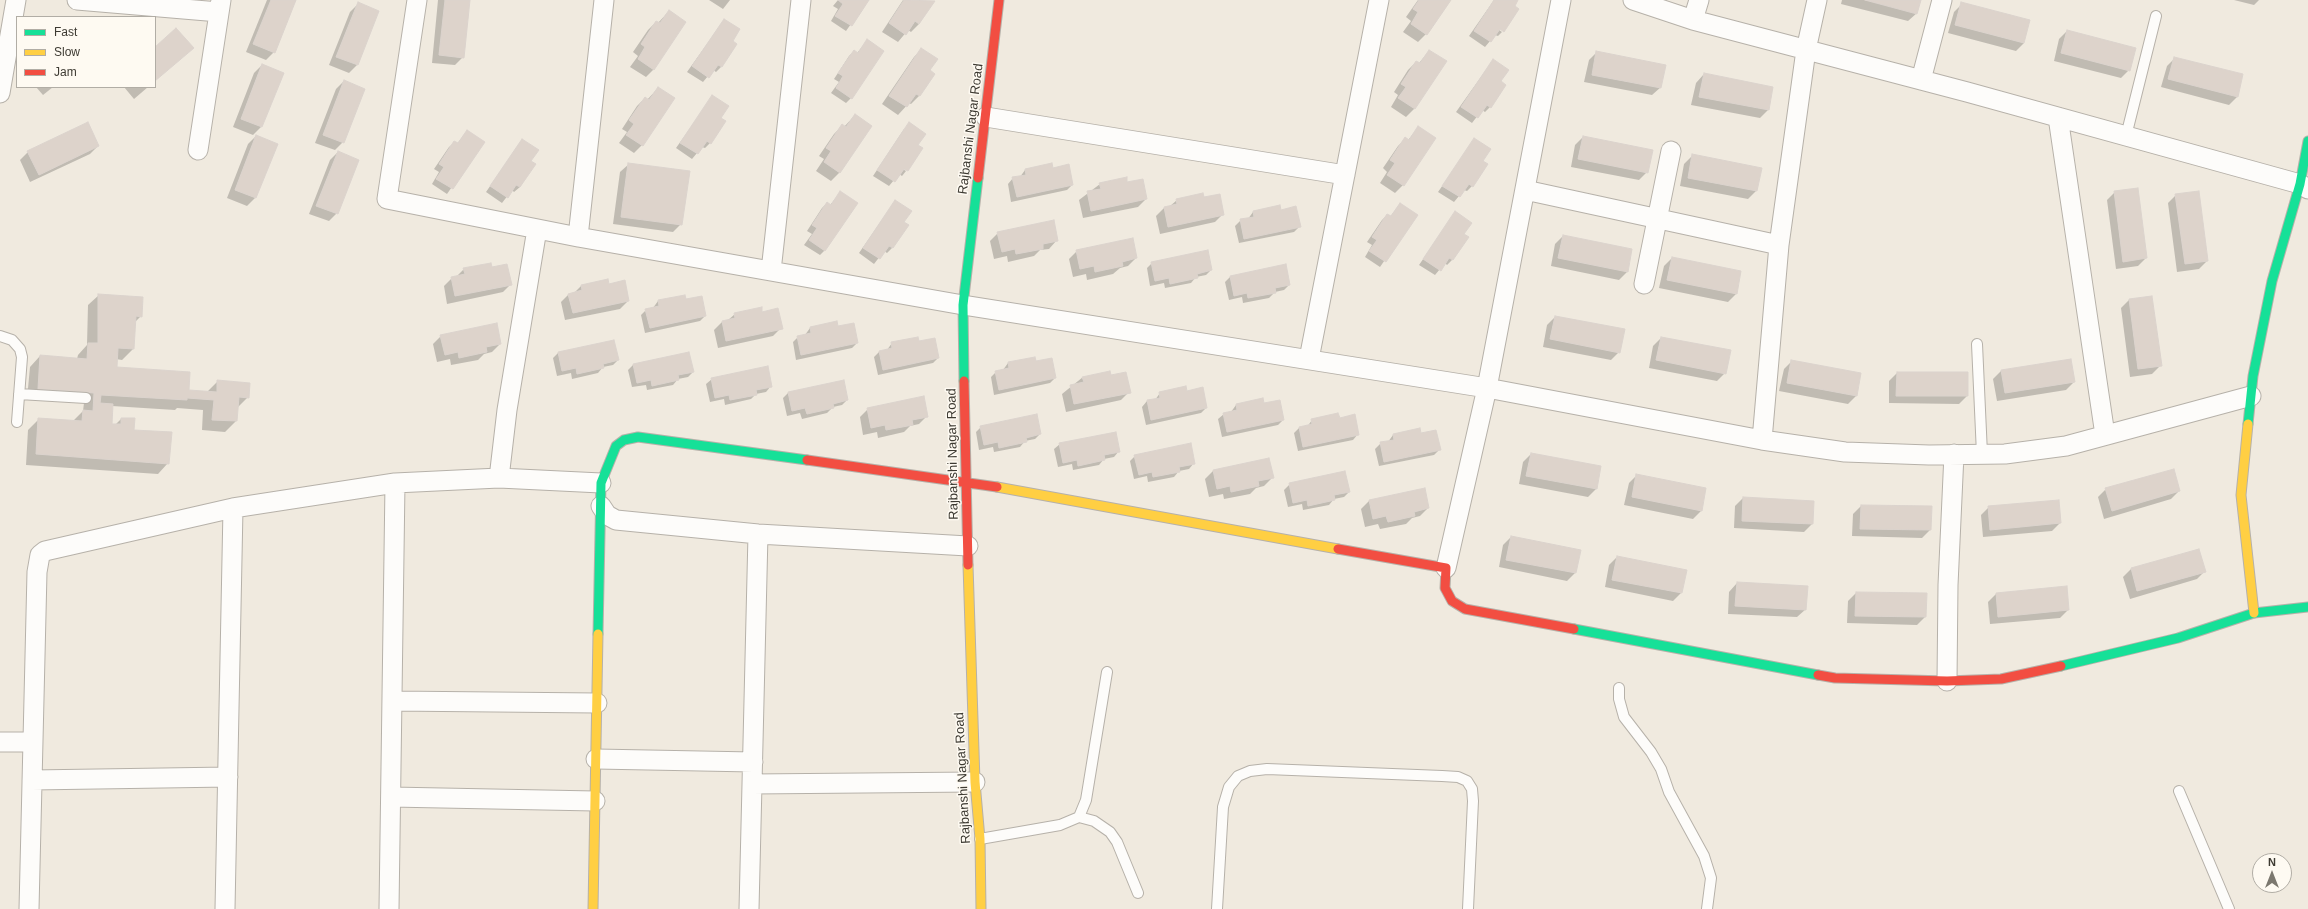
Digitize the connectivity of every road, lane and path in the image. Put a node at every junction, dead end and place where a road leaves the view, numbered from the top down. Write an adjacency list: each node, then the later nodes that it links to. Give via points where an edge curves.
1 (16, 0): 18 (street)
2 (77, 0): 13 (street)
3 (416, 0): 29 (street, via 387,199)
4 (604, 0): 30 (street)
5 (801, 0): 32 (street)
6 (999, 0): 19 (street, Rajbanshi Nagar Road)
7 (1379, 0): 25 (street)
8 (1562, 0): 27 (street)
9 (1633, 0): 15 (street)
10 (1699, 0): 15 (street)
11 (1817, 0): 16 (street)
12 (1942, 0): 17 (street)
13 (220, 6): 23 (street)
14 (2156, 16): 21 (lane)
15 (1694, 20): 16 (street)
16 (1806, 50): 17 (street); 31 (street)
17 (1921, 80): 20 (street)
18 (0, 93)
19 (986, 117): 25 (street); 34 (street, Rajbanshi Nagar Road)
20 (2058, 117): 21 (street); 43 (street)
21 (2126, 136): 26 (street)
22 (2308, 141): 26 (street)
23 (198, 150)
24 (1671, 151): 28 (street)
25 (1345, 175): 37 (street)
26 (2304, 186): 40 (street, via 2272,281 2252,376)
27 (1525, 190): 28 (street); 38 (street)
28 (1656, 218): 31 (street); 33 (street)
29 (537, 228): 30 (street); 47 (street, via 507,410)
30 (578, 236): 32 (street)
31 (1779, 245): 44 (street)
32 (771, 271): 34 (street)
33 (1644, 284)
34 (963, 305): 37 (street); 48 (street, Rajbanshi Nagar Road)
35 (0, 336): 39 (lane, via 12,340 20,349 22,357)
36 (1977, 344): 46 (lane)
37 (1309, 359): 38 (street)
38 (1487, 388): 44 (street); 55 (street)
39 (19, 394): 41 (lane); 42 (lane)
40 (2251, 396): 43 (street); 57 (street, via 2241,495)
41 (86, 398)
42 (17, 422)
43 (2105, 435): 46 (street, via 2066,446 2005,454)
44 (1762, 440): 45 (street, via 1845,452)
45 (1954, 454): 46 (street); 59 (street)
46 (1982, 454)
47 (499, 478): 49 (street); 50 (street)
48 (966, 482): 50 (street, via 638,437 624,440 616,446); 54 (street, Rajbanshi Nagar Road); 55 (street)
49 (395, 483): 52 (street); 61 (street)
50 (601, 483): 51 (street)
51 (601, 506): 53 (street, via 607,515 616,520); 62 (street)
52 (233, 508): 64 (street, via 54,548 40,555 37,572); 67 (street)
53 (758, 534): 54 (street); 66 (street)
54 (968, 546): 69 (street, Rajbanshi Nagar Road)
55 (1446, 568): 59 (street, via 1445,588 1452,601 1465,609 1835,678)
56 (2308, 607): 57 (street)
57 (2254, 613): 59 (street, via 2178,638 2083,662 2001,679)
58 (1106, 672): 74 (lane, via 1086,800)
59 (1947, 681)
60 (1619, 688): 85 (lane, via 1618,699 1624,717 1661,769 1669,792 1704,856 1711,878)
61 (392, 701): 62 (street); 72 (street)
62 (597, 703): 65 (street)
63 (0, 742): 64 (street)
64 (32, 742): 68 (street)
65 (596, 759): 66 (street); 73 (street)
66 (753, 762): 70 (street)
67 (228, 777): 68 (street); 78 (street)
68 (32, 780): 77 (street)
69 (975, 782): 70 (street); 75 (street, Rajbanshi Nagar Road)
70 (752, 784): 81 (street)
71 (2179, 792): 86 (lane)
72 (391, 797): 73 (street); 79 (street)
73 (595, 801): 80 (street)
74 (1079, 817): 75 (lane, via 1060,825); 76 (lane, via 1094,820 1110,832 1117,842)
75 (980, 839): 82 (street, Rajbanshi Nagar Road)
76 (1138, 893)
77 (29, 909)
78 (225, 909)
79 (389, 909)
80 (593, 909)
81 (749, 909)
82 (980, 909)
83 (1217, 909): 84 (lane, via 1223,807 1229,788 1238,776 1250,771 1267,769 1458,777 1467,782 1472,789 1473,801)
84 (1468, 909)
85 (1707, 909)
86 (2229, 909)

